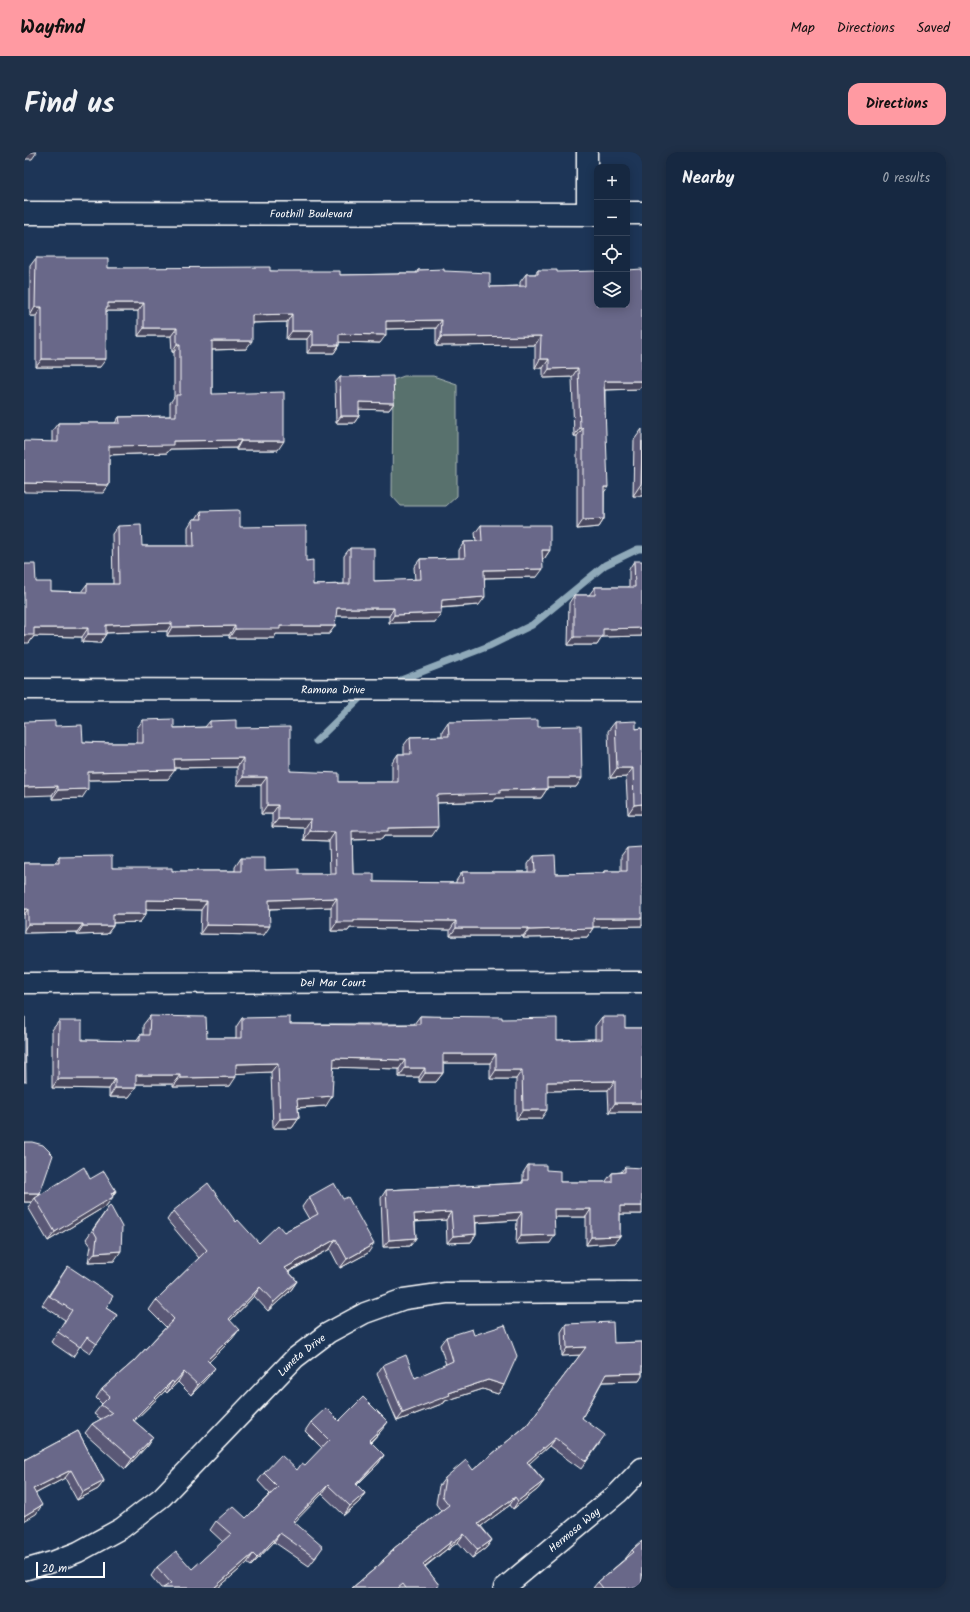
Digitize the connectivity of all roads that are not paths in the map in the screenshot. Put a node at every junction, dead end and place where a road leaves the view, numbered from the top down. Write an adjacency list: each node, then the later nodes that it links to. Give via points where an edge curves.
1 (586, 152): 4 (street)
2 (642, 213): 5 (street)
3 (24, 214): 4 (street, Foothill Boulevard)
4 (592, 214)
5 (630, 214)
6 (24, 689): 7 (street, Ramona Drive)
7 (642, 690)
8 (642, 982): 9 (street, Del Mar Court)
9 (24, 983)
10 (642, 1292): 12 (street, Luneta Drive, via 446,1293 404,1300 365,1313 328,1333 295,1358 162,1497 122,1528 78,1552)
11 (642, 1468): 13 (street, Hermosa Way, via 618,1493)
12 (24, 1570)
13 (504, 1588)

